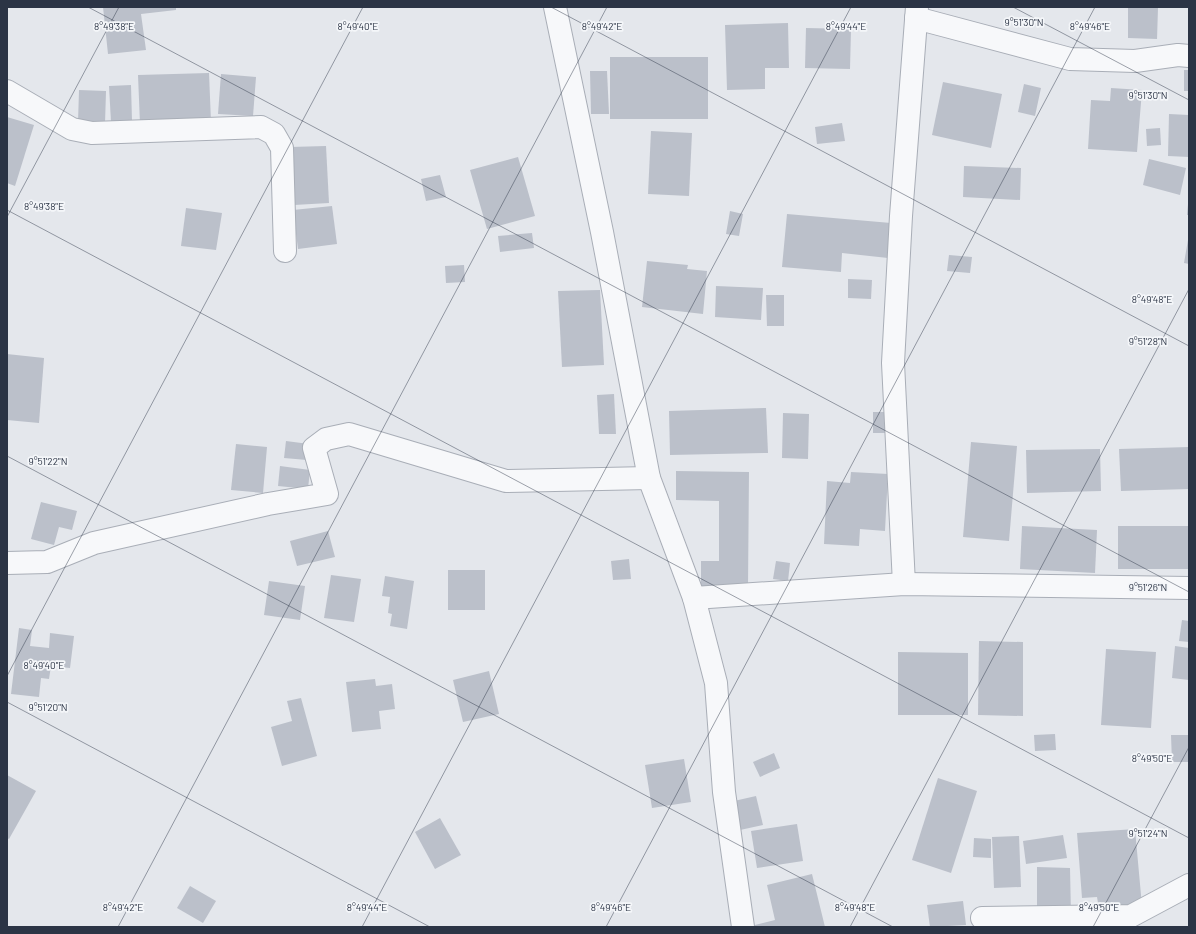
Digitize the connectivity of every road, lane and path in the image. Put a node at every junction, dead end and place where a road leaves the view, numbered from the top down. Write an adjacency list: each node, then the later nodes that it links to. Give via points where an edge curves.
1 (555, 7): 6 (street, via 602,232)
2 (917, 13): 3 (street, via 1070,59 1135,61 1178,55); 8 (street, via 901,216 893,363)
3 (1189, 56)
4 (7, 91): 5 (street, via 66,126 92,133 261,128 274,134 282,148)
5 (285, 251)
6 (649, 478): 7 (street, via 506,481 349,434 326,439 314,448 327,494 268,504 94,543 47,562); 10 (street)
7 (7, 563)
8 (904, 584): 9 (street); 10 (street)
9 (1189, 588)
10 (694, 598): 14 (street, via 716,683 724,792)
11 (1189, 885): 13 (street)
12 (982, 918): 13 (street)
13 (1130, 922)
14 (743, 927)

